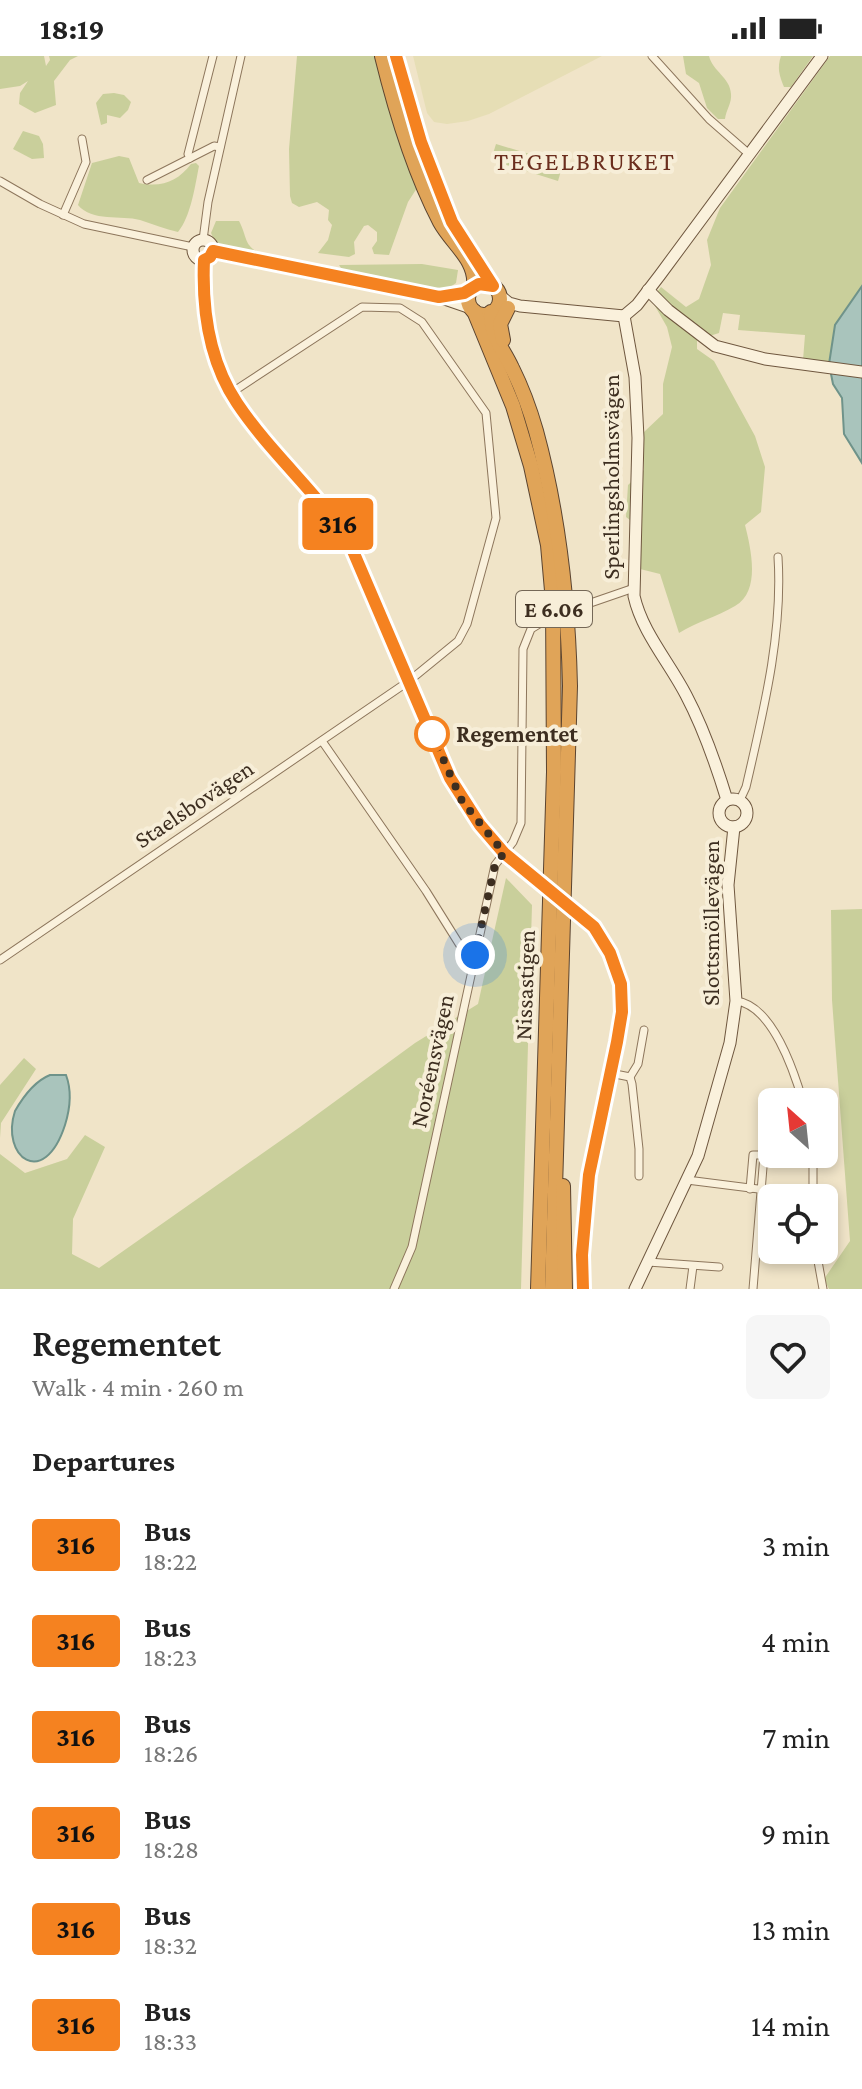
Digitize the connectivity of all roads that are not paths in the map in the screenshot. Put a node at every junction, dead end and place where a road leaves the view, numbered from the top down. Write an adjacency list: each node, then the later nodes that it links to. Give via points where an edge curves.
1 (213, 56): 10 (street)
2 (241, 56): 8 (street)
3 (382, 56): 16 (highway, E 6.06, via 422,182 445,231 473,268)
4 (396, 56): 17 (highway, via 452,222)
5 (652, 56): 9 (street)
6 (822, 56): 9 (street)
7 (82, 139): 13 (street, via 86,162)
8 (220, 147): 10 (street); 14 (street)
9 (749, 154): 18 (street)
10 (190, 158): 11 (street)
11 (147, 180)
12 (1, 184): 13 (street)
13 (63, 215): 14 (street, via 111,232)
14 (198, 244): 15 (street, via 195,255); 15 (street, via 211,244)
15 (208, 256): 19 (street); 24 (street, via 205,304 216,359)
16 (473, 287): 17 (highway, via 484,283); 19 (street); 20 (highway, E 6.06, via 468,298)
17 (496, 290): 21 (highway); 21 (street, via 509,303)
18 (648, 290): 22 (street); 23 (street, via 715,346 765,359)
19 (439, 297): 20 (street)
20 (472, 309): 21 (highway, via 481,314); 54 (highway, Nissastigen / E 6.06, via 504,381 531,466 548,545 553,602 554,772)
21 (503, 309): 22 (street); 42 (highway, Nissastigen / E 6.06, via 493,335 535,428 563,557 569,627)
22 (624, 316): 26 (street, Sperlingsholmsvägen, via 638,438)
23 (862, 372)
24 (231, 393): 29 (street, via 347,537); 29 (street, Staelsbovägen, via 362,307 400,308 422,322 486,413 496,518 467,624 458,641)
25 (778, 557): 32 (street, via 780,588 768,685)
26 (634, 588): 27 (street); 31 (street, Sperlingsholmsvägen, via 640,616 687,697)
27 (576, 608)
28 (549, 618): 34 (street, Noréensvägen, via 531,629 523,649 522,814 518,833)
29 (409, 681): 30 (street, Staelsbovägen); 34 (street, via 462,801)
30 (322, 741): 35 (street, via 466,955); 36 (street, Staelsbovägen)
31 (727, 800): 32 (street); 33 (street, via 719,815)
32 (740, 800): 33 (street, via 747,816)
33 (734, 827): 37 (street, Slottsmöllevägen, via 728,885)
34 (504, 853): 35 (street, Noréensvägen, via 495,865); 39 (street, bridge, via 582,917 617,968 622,1012)
35 (474, 959): 53 (street, Noréensvägen, via 412,1247)
36 (0, 960)
37 (736, 1001): 41 (street, via 752,1005 772,1030); 44 (street, Slottsmöllevägen, via 726,1057)
38 (644, 1030): 40 (street)
39 (610, 1073): 40 (street); 57 (street, via 589,1175)
40 (630, 1077): 43 (street)
41 (798, 1088)
42 (557, 1094): 55 (highway, E 6.06); 56 (highway, E 6.06)
43 (639, 1176)
44 (687, 1180): 46 (street); 49 (street, Slottsmöllevägen)
45 (762, 1184): 46 (street, via 764,1155 753,1155)
46 (750, 1189): 47 (street)
47 (758, 1190)
48 (758, 1227): 60 (street)
49 (648, 1262): 51 (street); 58 (street, Slottsmöllevägen)
50 (819, 1264): 61 (street)
51 (693, 1266): 52 (street); 59 (street)
52 (719, 1267)
53 (394, 1289)
54 (538, 1289)
55 (552, 1289)
56 (565, 1289)
57 (583, 1289)
58 (635, 1289)
59 (690, 1289)
60 (753, 1289)
61 (823, 1289)

